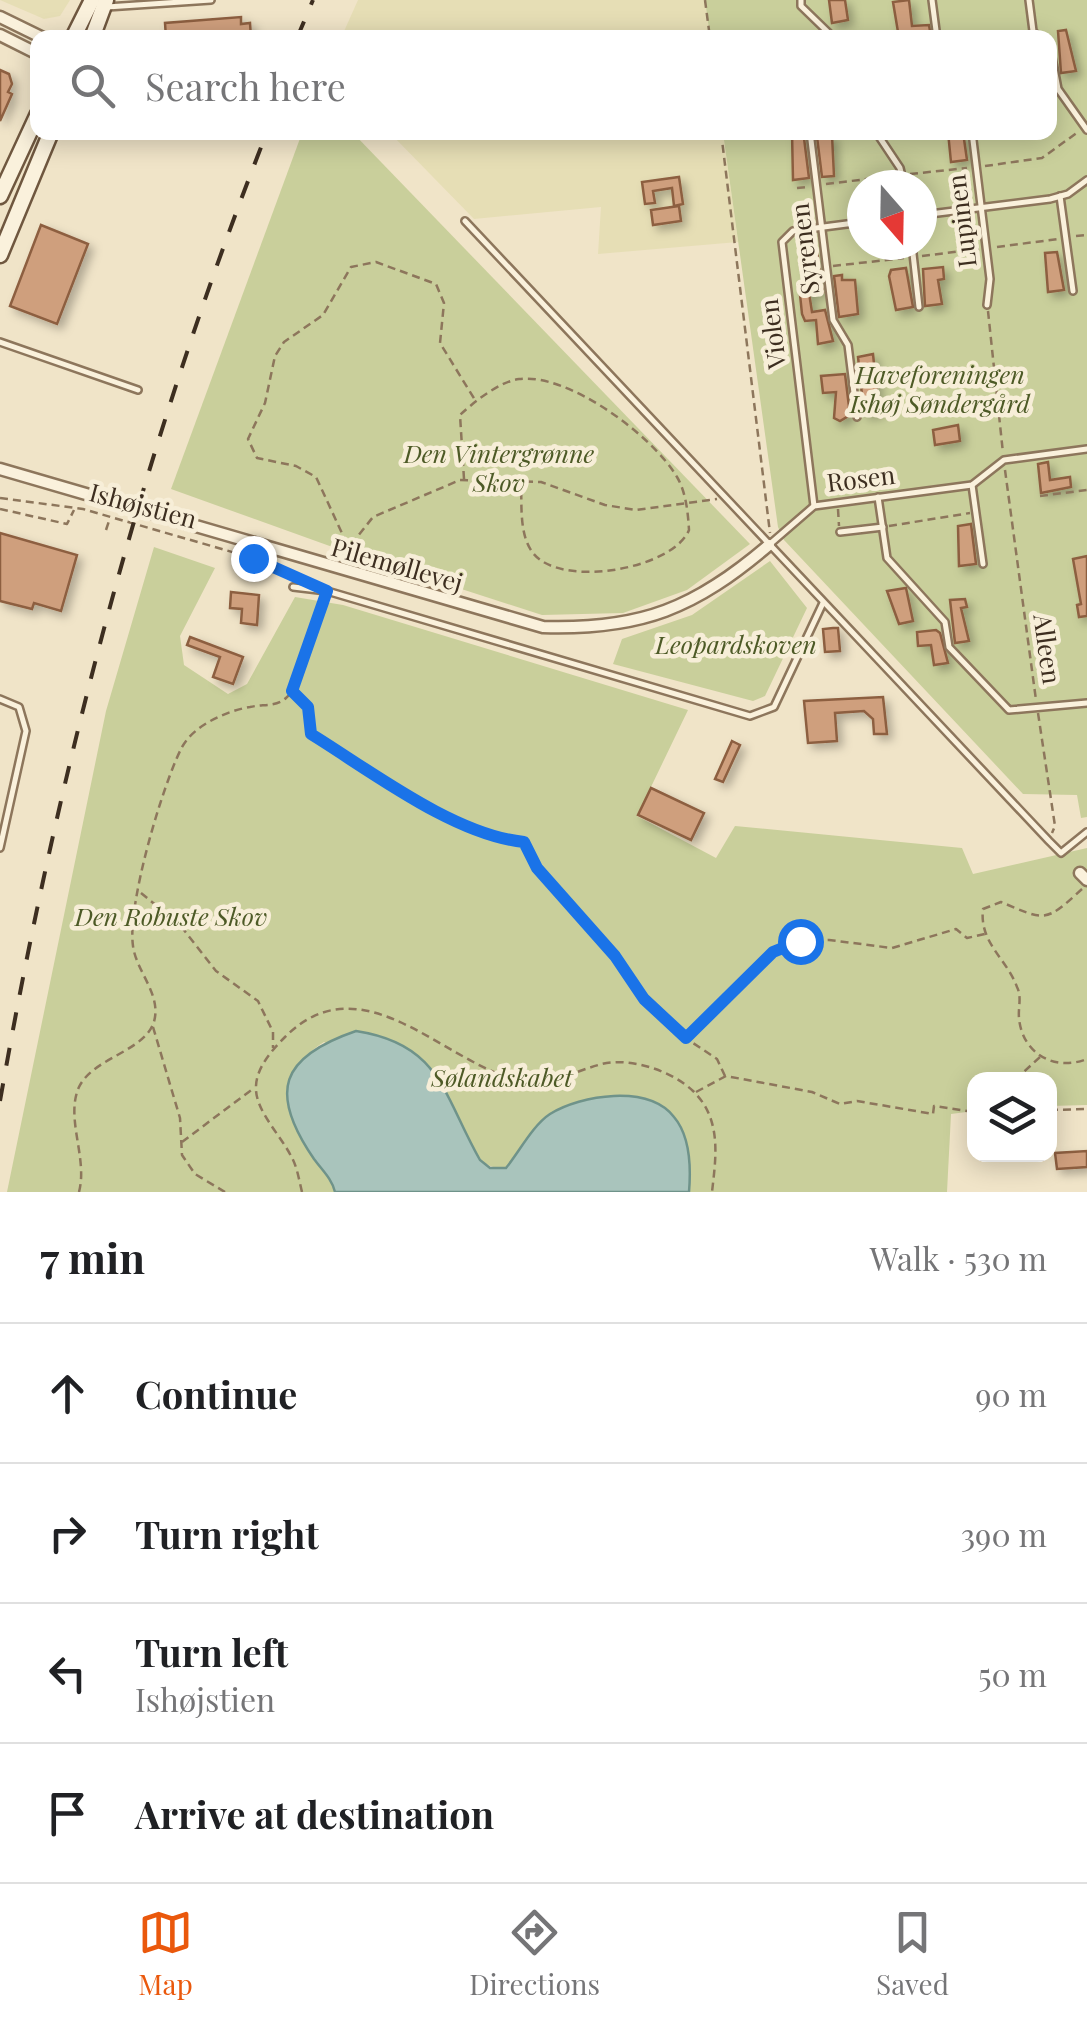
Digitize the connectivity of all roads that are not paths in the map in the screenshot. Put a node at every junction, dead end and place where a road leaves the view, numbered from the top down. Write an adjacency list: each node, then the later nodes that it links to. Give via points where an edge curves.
1 (211, 0): 5 (lane, via 121,10)
2 (800, 0): 9 (lane)
3 (932, 0): 10 (lane)
4 (1029, 0): 11 (lane)
5 (101, 2): 7 (street); 8 (street)
6 (0, 18): 12 (street)
7 (80, 30)
8 (94, 30)
9 (826, 30)
10 (935, 30)
11 (1033, 30)
12 (30, 32)
13 (0, 35): 14 (street)
14 (30, 50)
15 (1057, 84): 16 (lane)
16 (1086, 128)
17 (30, 131): 24 (street)
18 (48, 140): 31 (street)
19 (811, 140): 30 (lane, Syrenen)
20 (881, 140): 22 (lane)
21 (973, 140): 26 (lane, Lupinen)
22 (900, 170)
23 (1087, 180): 25 (lane)
24 (0, 196)
25 (1060, 196): 26 (lane); 33 (lane)
26 (982, 208): 27 (lane); 34 (lane, Lupinen)
27 (937, 213)
28 (465, 222): 46 (lane)
29 (847, 224): 30 (lane, Violen)
30 (822, 227): 38 (lane, Syrenen, via 833,320 848,344); 43 (lane, Violen, via 793,231 782,242)
31 (0, 255)
32 (913, 260): 35 (lane)
33 (1072, 291)
34 (987, 305)
35 (919, 307)
36 (0, 342): 37 (lane)
37 (138, 390)
38 (857, 416)
39 (1087, 449): 41 (lane, via 1004,460)
40 (0, 470): 46 (street, Pilemøllevej, via 543,627 614,626 672,611 700,598)
41 (972, 486): 42 (lane, Rosen); 47 (lane)
42 (878, 497): 43 (lane, Rosen); 44 (lane)
43 (814, 506): 46 (lane, Rosen)
44 (882, 527): 45 (lane); 53 (lane, via 887,558 945,622 948,648 1009,710)
45 (840, 532)
46 (769, 544): 51 (lane)
47 (983, 564)
48 (296, 578): 50 (lane)
49 (293, 587): 50 (lane)
50 (327, 591): 51 (lane, via 750,716 774,706)
51 (824, 604): 54 (lane, via 1062,853)
52 (0, 699): 55 (lane, via 19,707 26,731)
53 (1087, 703)
54 (1087, 832)
55 (0, 848)

